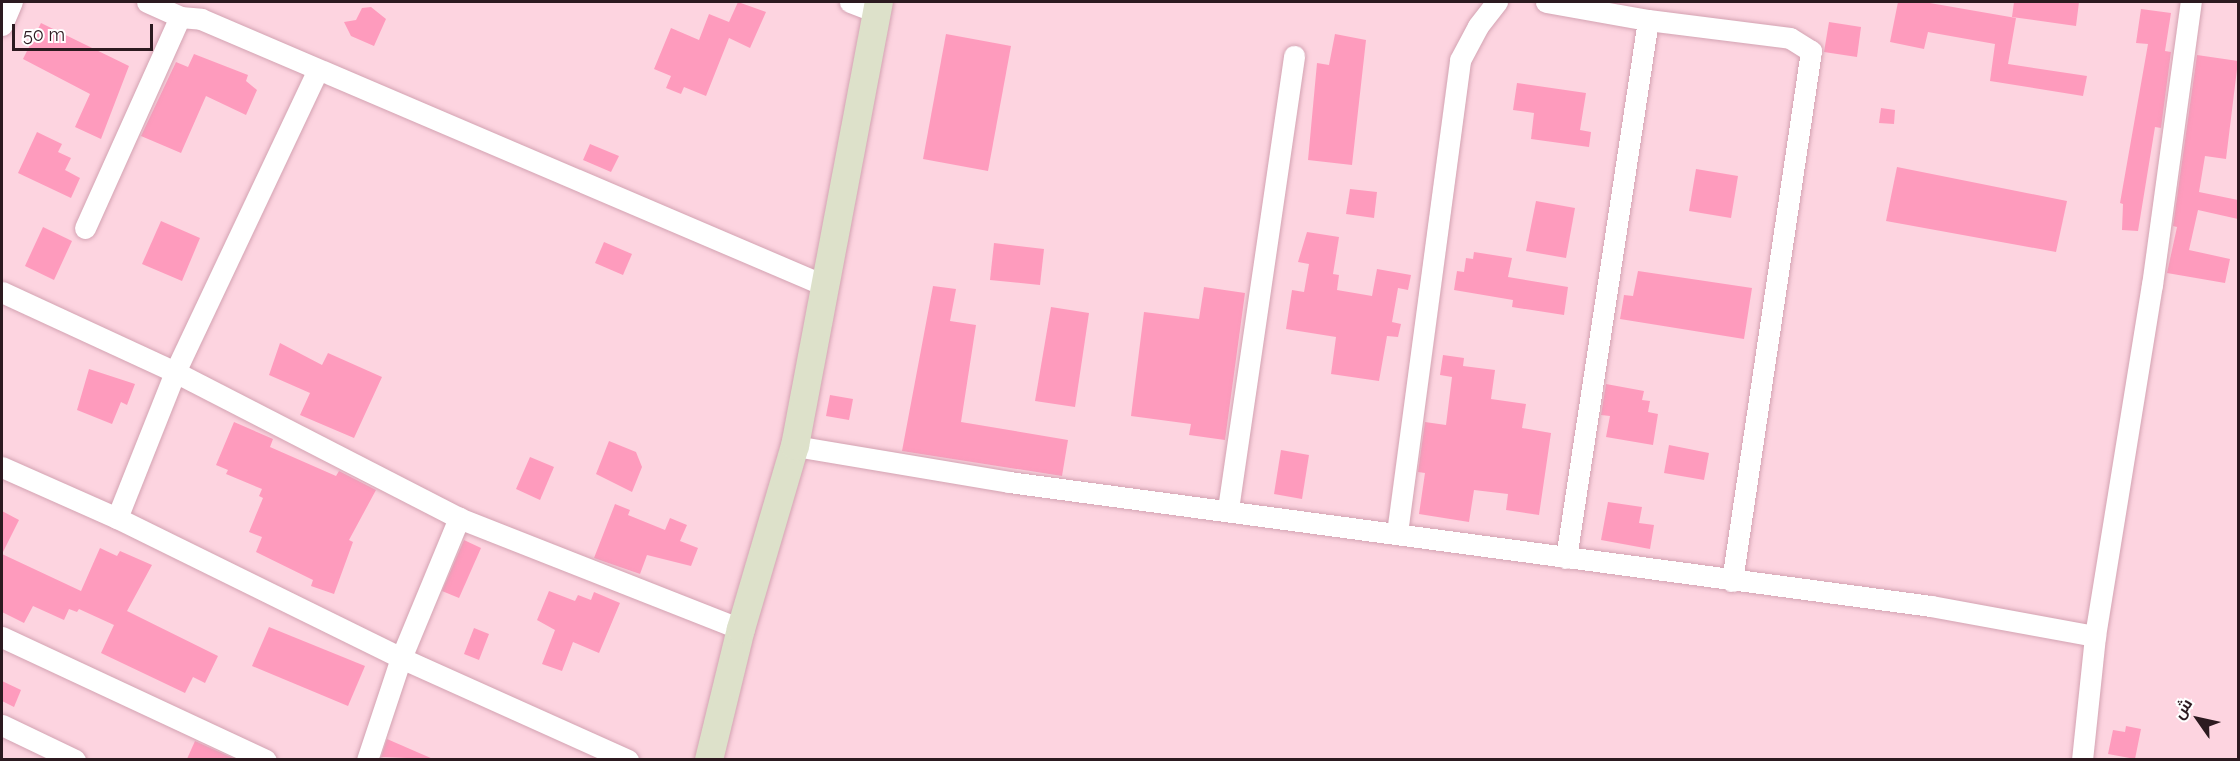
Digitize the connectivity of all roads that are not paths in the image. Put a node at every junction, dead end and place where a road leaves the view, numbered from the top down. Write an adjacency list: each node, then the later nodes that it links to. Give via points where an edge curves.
1 (147, 2): 7 (street)
2 (850, 2): 6 (street)
3 (1497, 2): 20 (street, via 1482,18 1460,60)
4 (1546, 2): 8 (street)
5 (2191, 2): 24 (street, via 2152,285)
6 (878, 7): 12 (street)
7 (180, 17): 10 (street, via 201,19); 11 (street)
8 (1648, 20): 21 (street); 22 (street, via 1790,38 1801,41 1811,51)
9 (1294, 56): 17 (street)
10 (318, 70): 12 (street); 14 (street)
11 (86, 228)
12 (826, 286): 15 (street)
13 (2, 292): 14 (street)
14 (175, 372): 18 (street); 19 (street)
15 (795, 446): 17 (street, via 1009,482); 23 (street)
16 (2, 466): 18 (street)
17 (1228, 509): 20 (street)
18 (117, 518): 26 (street)
19 (459, 518): 23 (street); 26 (street)
20 (1397, 533): 21 (street)
21 (1566, 558): 22 (street)
22 (1732, 581): 24 (street, via 1931,606)
23 (741, 629): 32 (street)
24 (2095, 636): 33 (street)
25 (2, 637): 29 (street)
26 (401, 658): 30 (street); 31 (street)
27 (2, 725): 28 (street)
28 (75, 759)
29 (266, 759)
30 (367, 759)
31 (628, 759)
32 (709, 759)
33 (2082, 759)

